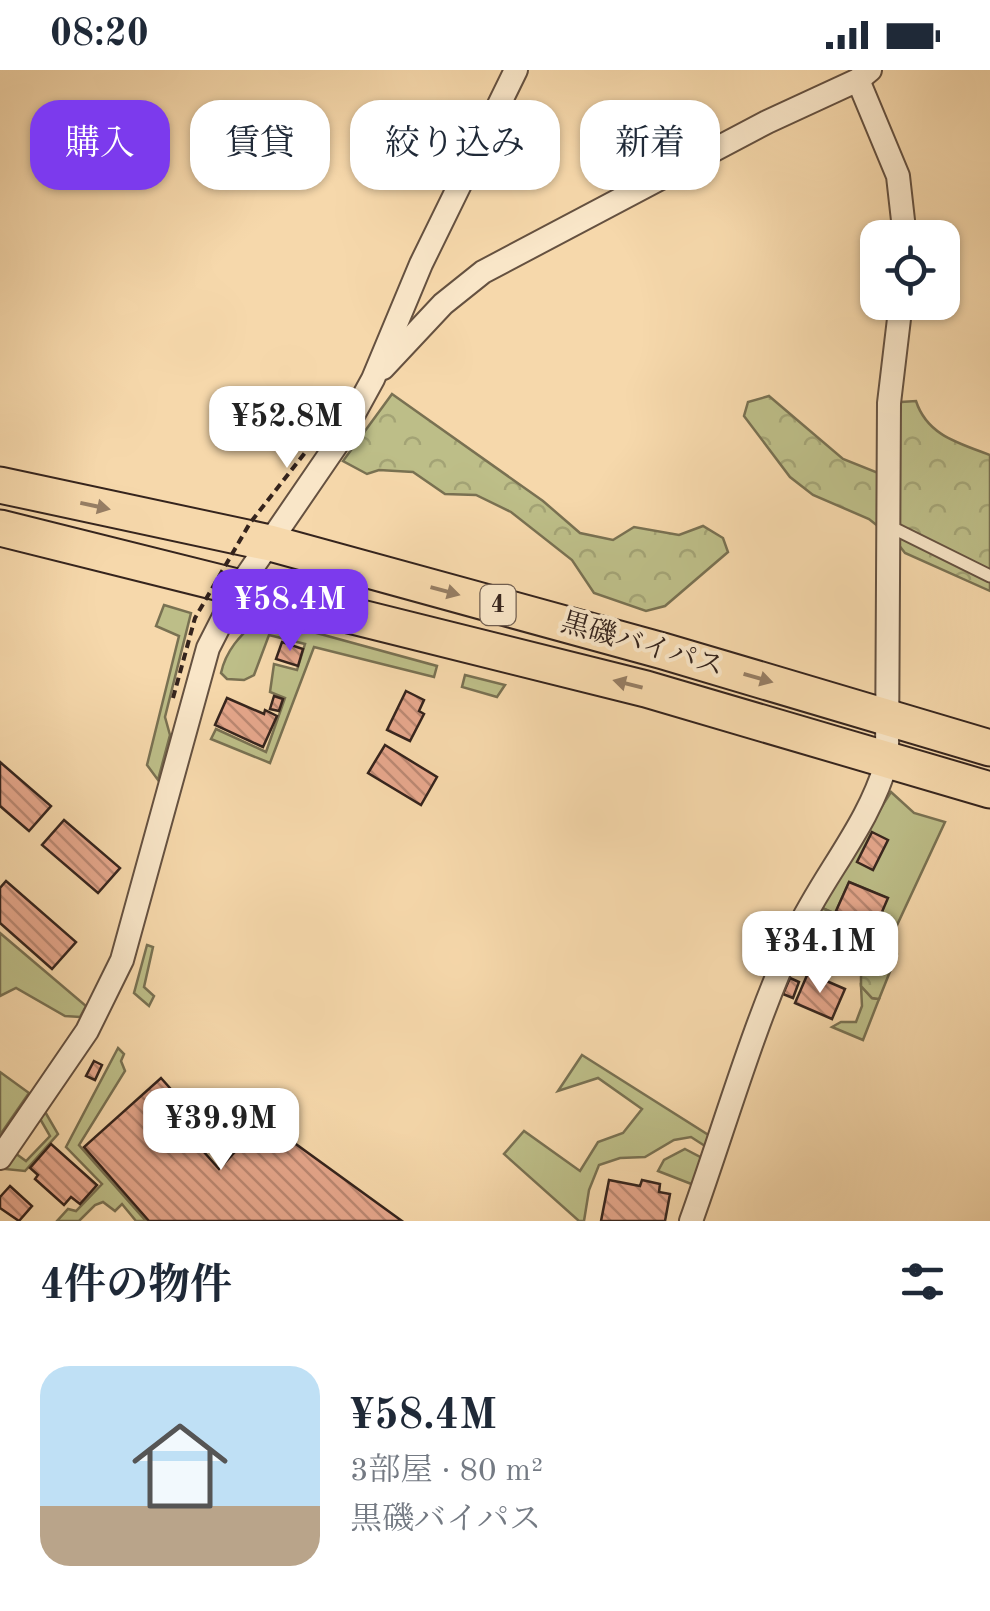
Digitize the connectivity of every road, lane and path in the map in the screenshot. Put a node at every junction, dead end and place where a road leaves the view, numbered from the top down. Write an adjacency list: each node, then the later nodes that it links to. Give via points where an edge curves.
1 (516, 70): 5 (street)
2 (864, 75): 3 (street, via 898,176); 5 (street, via 483,272)
3 (903, 220)
4 (899, 320): 8 (street)
5 (373, 378): 10 (street)
6 (315, 440): 13 (path, bridge, via 250,523 195,618)
7 (0, 485): 10 (highway, 黒磯バイパス / 4, one-way to 10)
8 (886, 525): 11 (lane); 14 (street)
9 (0, 528): 12 (highway, 黒磯バイパス / 4)
10 (270, 543): 12 (street); 14 (highway, 黒磯バイパス / 4, one-way to 14)
11 (990, 576)
12 (239, 588): 16 (highway, 黒磯バイパス / 4, one-way to 12, via 646,688); 18 (street, via 208,648 122,960 87,1031)
13 (173, 698)
14 (886, 716): 15 (highway, 黒磯バイパス / 4); 16 (street)
15 (990, 748)
16 (887, 760): 17 (highway, 黒磯バイパス / 4); 19 (street, via 878,793 796,932)
17 (990, 790)
18 (0, 1158)
19 (691, 1221)

